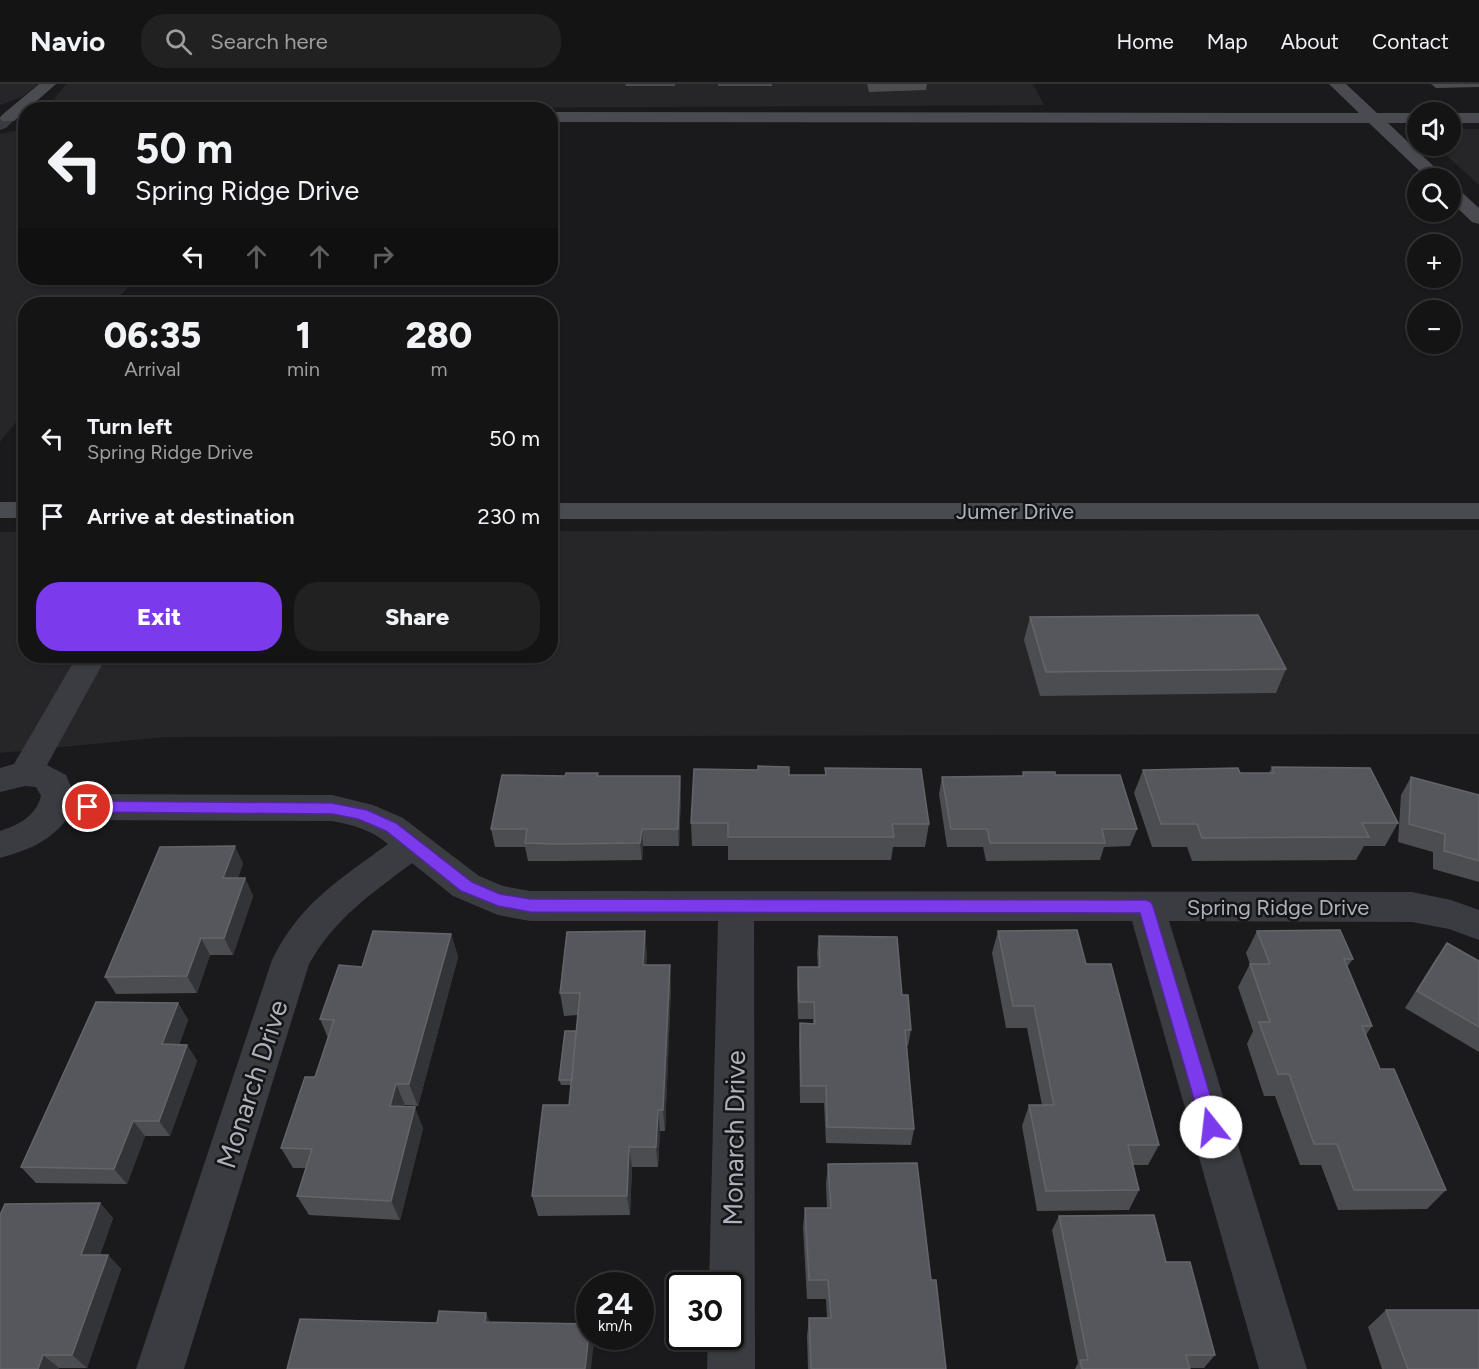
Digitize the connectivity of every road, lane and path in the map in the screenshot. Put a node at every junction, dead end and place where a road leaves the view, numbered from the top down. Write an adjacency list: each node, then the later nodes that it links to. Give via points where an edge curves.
1 (48, 84): 3 (main road)
2 (1337, 84): 8 (main road)
3 (25, 102)
4 (18, 107): 5 (main road)
5 (2, 117): 7 (main road)
6 (558, 117): 8 (main road)
7 (18, 118)
8 (1373, 118): 9 (main road); 12 (main road)
9 (1407, 118)
10 (1461, 118): 11 (main road)
11 (1479, 118)
12 (1426, 168)
13 (1461, 201): 14 (main road)
14 (1479, 218)
15 (0, 510): 16 (main road)
16 (18, 510)
17 (558, 511): 18 (main road, Jumer Drive)
18 (1479, 511)
19 (87, 663): 20 (street)
20 (12, 777): 21 (street, via 39,775 50,780 60,796)
21 (57, 807): 22 (street, Spring Ridge Drive, via 332,808 361,814 391,827); 23 (street, via 36,830)
22 (413, 844): 24 (street, Spring Ridge Drive, via 466,886 498,900 530,906); 27 (street, Monarch Drive, via 334,902 309,930 291,960)
23 (0, 845)
24 (736, 906): 25 (street, Spring Ridge Drive); 28 (street, Monarch Drive)
25 (1146, 906): 26 (street, Spring Ridge Drive, via 1412,907); 29 (street)
26 (1479, 925)
27 (160, 1369)
28 (731, 1369)
29 (1283, 1369)

